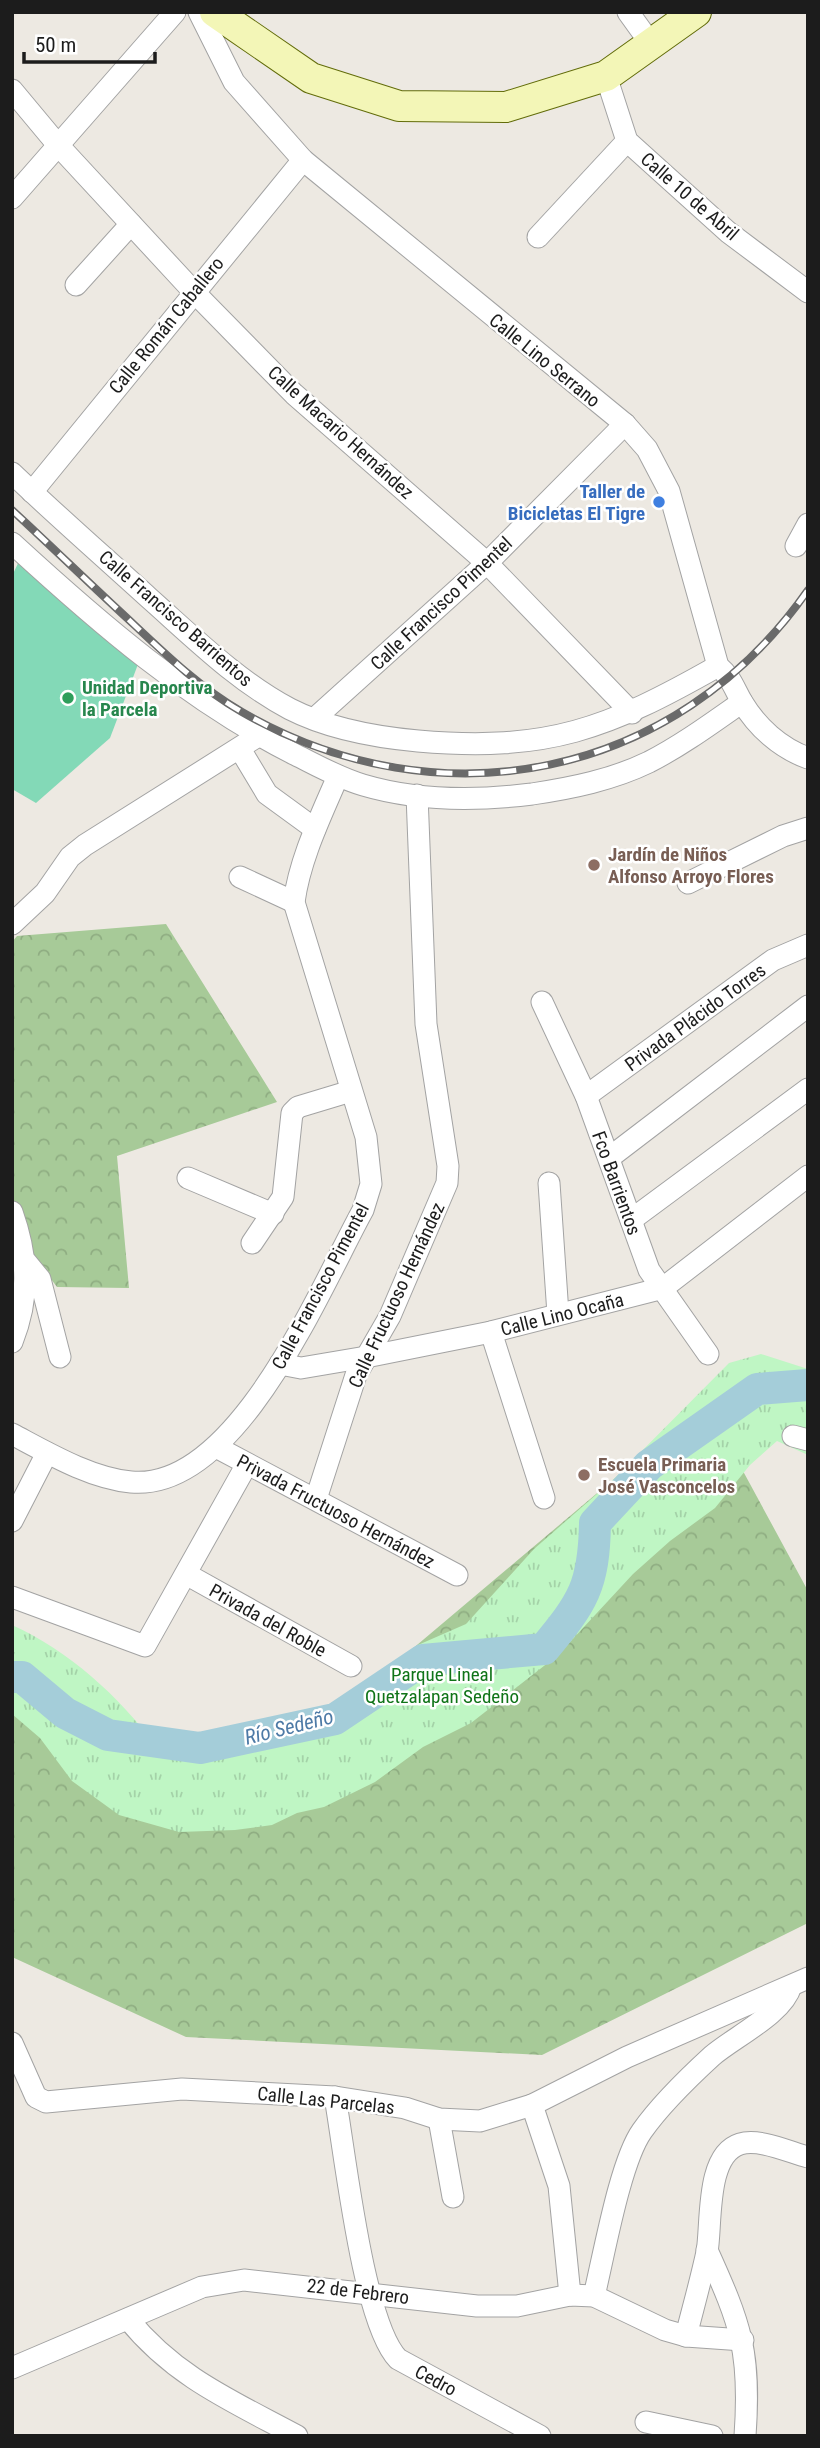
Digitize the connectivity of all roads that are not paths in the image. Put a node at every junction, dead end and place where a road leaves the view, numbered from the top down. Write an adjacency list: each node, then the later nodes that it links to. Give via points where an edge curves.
1 (175, 12): 9 (street)
2 (628, 12): 5 (street)
3 (696, 12): 5 (main road)
4 (215, 13): 6 (main road, via 311,78 399,106 506,107); 10 (street, Calle Lino Serrano, via 234,82)
5 (651, 44): 6 (main road)
6 (606, 76): 8 (street, Calle 10 de Abril)
7 (12, 90): 9 (street, Calle Macario Hernández)
8 (627, 141): 13 (street); 16 (street, Calle 10 de Abril, via 728,232)
9 (57, 144): 11 (street); 12 (street, Calle Macario Hernández)
10 (303, 160): 15 (street, Calle Román Caballero); 17 (street, Calle Lino Serrano)
11 (12, 198)
12 (131, 224): 14 (street); 15 (street, Calle Macario Hernández)
13 (538, 237)
14 (76, 285)
15 (193, 291): 19 (street, Calle Román Caballero); 23 (street, Calle Macario Hernández, via 295,394)
16 (808, 292)
17 (625, 424): 23 (street, Calle Francisco Pimentel); 24 (street, Calle Lino Serrano, via 647,449 669,491)
18 (12, 473): 19 (street, Calle Francisco Barrientos)
19 (32, 492): 27 (street, Calle Francisco Barrientos, via 235,672 290,709)
20 (808, 524): 22 (street)
21 (13, 546): 28 (street, via 141,655)
22 (796, 546)
23 (487, 563): 26 (street, Calle Macario Hernández); 27 (street, Calle Francisco Pimentel)
24 (718, 666): 25 (street, Calle Lino Serrano, via 730,677); 26 (street, Calle Francisco Barrientos)
25 (742, 702): 30 (street, Calle Lino Serrano, via 778,743); 32 (street, via 649,762 606,779 506,797)
26 (632, 713): 27 (street, Calle Francisco Barrientos, via 552,739 509,744 390,739)
27 (314, 719)
28 (258, 736): 29 (street); 31 (street)
29 (240, 749): 34 (street, via 267,794); 38 (street, via 85,845)
30 (808, 758)
31 (338, 776): 32 (street); 34 (street, Calle Francisco Pimentel)
32 (417, 795): 61 (street, Calle Fructuoso Hernández, via 426,1024 447,1183 390,1316)
33 (808, 828): 36 (street)
34 (315, 830): 37 (street, Calle Francisco Pimentel)
35 (240, 877): 37 (street)
36 (688, 883)
37 (294, 902): 43 (street, Calle Francisco Pimentel)
38 (12, 924)
39 (808, 945): 44 (street, Privada Plácido Torres, via 773,960)
40 (542, 1002): 44 (street, Fco Barrientos)
41 (808, 1006): 45 (street)
42 (808, 1089): 51 (street)
43 (351, 1091): 50 (street, via 298,1107 292,1113 286,1187); 62 (street, Calle Francisco Pimentel, via 366,1137 371,1184 363,1210)
44 (586, 1096): 45 (street, Fco Barrientos)
45 (609, 1158): 51 (street, Fco Barrientos)
46 (808, 1176): 54 (street, Calle Lino Ocaña)
47 (188, 1178): 50 (street)
48 (549, 1183): 55 (street)
49 (12, 1212): 53 (street)
50 (274, 1214): 52 (street)
51 (631, 1220): 54 (street, Fco Barrientos, via 649,1270)
52 (253, 1243)
53 (26, 1262): 56 (street); 60 (street, via 40,1279)
54 (663, 1288): 55 (street, Calle Lino Ocaña); 59 (street, Fco Barrientos)
55 (558, 1314): 57 (street, Calle Lino Ocaña)
56 (16, 1318): 58 (street)
57 (491, 1332): 61 (street, Calle Lino Ocaña); 67 (street)
58 (12, 1342)
59 (708, 1354)
60 (60, 1357)
61 (366, 1357): 62 (street, Calle Lino Ocaña, via 301,1368); 68 (street, Calle Fructuoso Hernández)
62 (280, 1364): 64 (street, Calle Francisco Pimentel, via 252,1409)
63 (12, 1434): 65 (street, Calle Francisco Pimentel)
64 (216, 1447): 65 (street, Calle Francisco Pimentel, via 176,1473 133,1482 109,1478); 66 (street, Privada Fructuoso Hernández)
65 (47, 1452): 69 (street)
66 (247, 1464): 68 (street, Privada Fructuoso Hernández); 70 (street)
67 (544, 1498)
68 (316, 1499): 71 (street, Privada Fructuoso Hernández)
69 (12, 1521)
70 (186, 1574): 72 (street, via 145,1646); 73 (street, Privada del Roble)
71 (457, 1575)
72 (12, 1597)
73 (351, 1666)
74 (800, 1982): 77 (street, Calle Las Parcelas, via 627,2057); 84 (street, via 782,2004 711,2057 640,2134)
75 (12, 2043): 76 (street, Calle Las Parcelas, via 40,2101 182,2089)
76 (335, 2097): 78 (street, Calle Las Parcelas); 82 (street, Cedro)
77 (532, 2105): 78 (street, Calle Las Parcelas, via 480,2121); 83 (street, via 559,2186)
78 (439, 2119): 80 (street)
79 (808, 2157): 81 (street, via 754,2143 733,2147 714,2183)
80 (453, 2197)
81 (707, 2250): 86 (street); 87 (street)
82 (369, 2292): 83 (street, 22 de Febrero, via 477,2306 517,2306); 85 (street, 22 de Febrero, via 264,2280 224,2281); 91 (street, Cedro, via 387,2348 398,2359)
83 (570, 2295): 84 (street, 22 de Febrero)
84 (594, 2296): 86 (street)
85 (128, 2319): 88 (street, 22 de Febrero); 90 (street, via 174,2367)
86 (686, 2336): 87 (street)
87 (743, 2340): 93 (street, via 748,2369)
88 (12, 2368)
89 (646, 2422): 92 (street)
90 (297, 2436)
91 (540, 2436)
92 (712, 2436)
93 (745, 2436)

